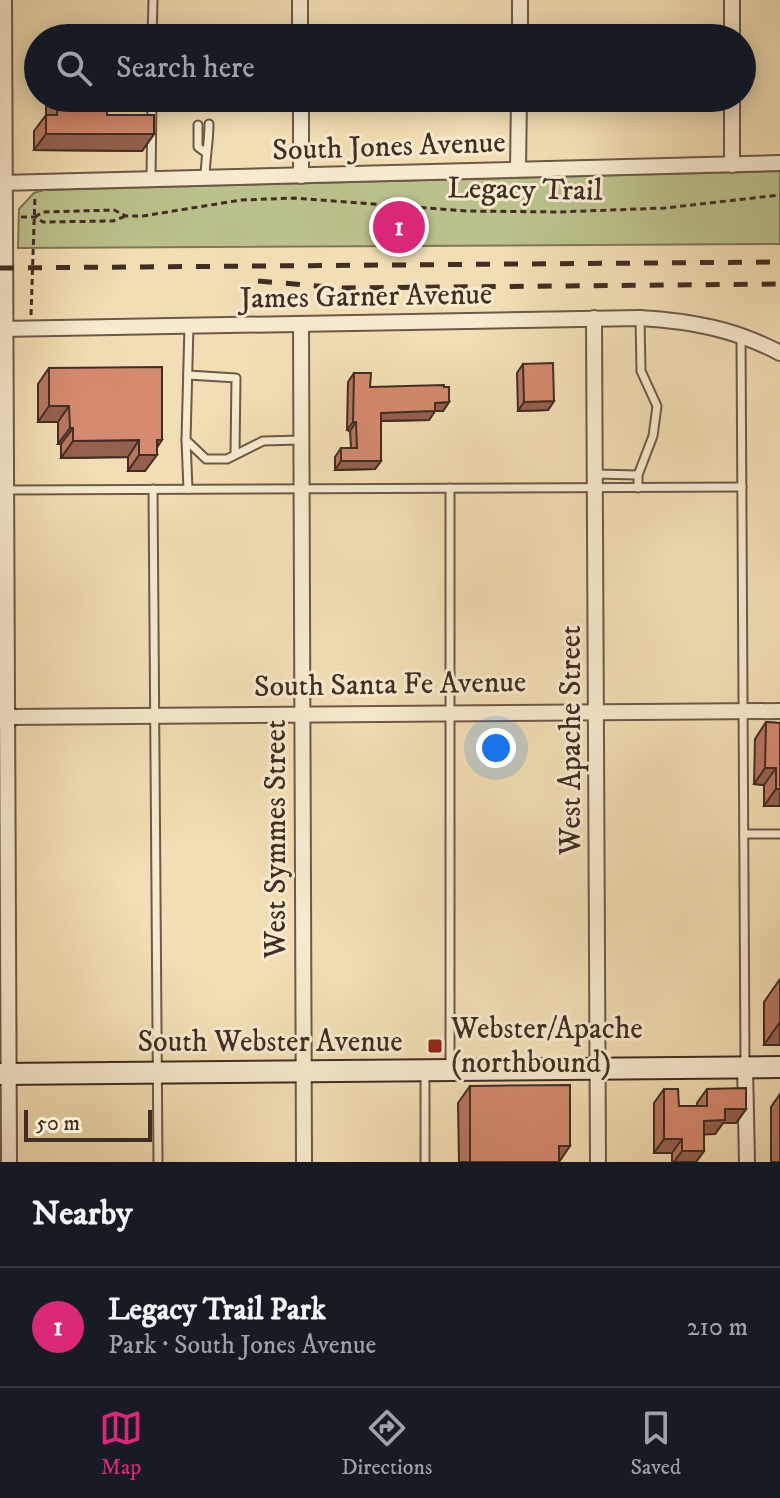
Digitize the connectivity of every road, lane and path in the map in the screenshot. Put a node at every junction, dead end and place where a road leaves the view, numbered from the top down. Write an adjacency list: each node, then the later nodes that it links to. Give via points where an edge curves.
1 (4, 0): 23 (street)
2 (153, 0): 6 (lane)
3 (300, 0): 7 (street)
4 (520, 0): 8 (street)
5 (732, 0): 9 (street)
6 (152, 24)
7 (300, 24)
8 (520, 24)
9 (732, 24)
10 (152, 112): 22 (lane)
11 (301, 112): 20 (street)
12 (519, 112): 19 (street)
13 (732, 112): 18 (street)
14 (209, 124): 16 (lane)
15 (198, 125): 16 (lane, via 198,147)
16 (205, 152): 21 (lane)
17 (780, 163): 18 (street, South Jones Avenue)
18 (732, 165): 19 (street, South Jones Avenue)
19 (518, 169): 20 (street, South Jones Avenue)
20 (301, 176): 21 (street, South Jones Avenue)
21 (205, 179): 22 (street, South Jones Avenue)
22 (151, 180): 23 (street, South Jones Avenue)
23 (3, 183): 33 (street)
24 (35, 195): 27 (path)
25 (780, 195): 26 (path, Legacy Trail, via 665,208 559,212 270,199)
26 (126, 216): 27 (path, Legacy Trail, via 71,222); 27 (path, Legacy Trail, via 114,210 43,212)
27 (35, 217): 28 (path)
28 (31, 316)
29 (594, 318): 30 (street, James Garner Avenue); 32 (street, James Garner Avenue); 42 (street, West Apache Street)
30 (640, 318): 34 (street, James Garner Avenue, via 680,320); 41 (lane, via 641,371 657,406)
31 (189, 325): 32 (street, James Garner Avenue); 33 (street, James Garner Avenue); 36 (lane)
32 (301, 325): 38 (street, West Symmes Street)
33 (3, 329): 40 (street)
34 (736, 333): 35 (street, James Garner Avenue); 43 (lane)
35 (780, 353)
36 (188, 375): 37 (lane); 39 (lane, via 236,378)
37 (186, 440): 39 (lane, via 206,459); 47 (lane)
38 (301, 440): 39 (lane, via 263,441); 48 (street, West Symmes Street)
39 (235, 454)
40 (4, 472): 49 (street)
41 (638, 475): 42 (lane); 45 (lane)
42 (596, 481): 44 (lane); 45 (lane); 53 (street, West Apache Street)
43 (742, 487): 45 (lane); 52 (lane)
44 (450, 488): 48 (lane); 54 (lane)
45 (638, 488)
46 (153, 489): 47 (lane); 49 (lane); 57 (lane)
47 (188, 489): 48 (lane)
48 (301, 489): 55 (street, West Symmes Street)
49 (7, 490): 50 (street)
50 (4, 626): 56 (street)
51 (780, 711): 52 (street, South Santa Fe Avenue)
52 (743, 712): 53 (street, South Santa Fe Avenue); 59 (lane)
53 (597, 713): 54 (street, South Santa Fe Avenue); 64 (street, West Apache Street)
54 (449, 715): 55 (street, South Santa Fe Avenue); 66 (lane)
55 (302, 716): 57 (street, South Santa Fe Avenue); 67 (street, West Symmes Street)
56 (4, 717): 57 (street, South Santa Fe Avenue); 58 (street)
57 (155, 717): 68 (lane)
58 (4, 815): 61 (street)
59 (744, 834): 60 (lane); 62 (lane)
60 (780, 834)
61 (4, 973): 69 (street)
62 (745, 1067): 63 (street, South Webster Avenue); 64 (street, South Webster Avenue); 75 (street)
63 (780, 1067)
64 (597, 1068): 66 (street, South Webster Avenue); 74 (street, West Apache Street)
65 (425, 1070): 66 (street, South Webster Avenue); 67 (street, South Webster Avenue); 73 (lane)
66 (450, 1070)
67 (303, 1072): 68 (street, South Webster Avenue); 72 (street, West Symmes Street)
68 (157, 1073): 69 (street, South Webster Avenue); 71 (lane)
69 (4, 1074): 70 (street)
70 (9, 1162)
71 (158, 1162)
72 (304, 1162)
73 (425, 1162)
74 (598, 1162)
75 (747, 1162)

